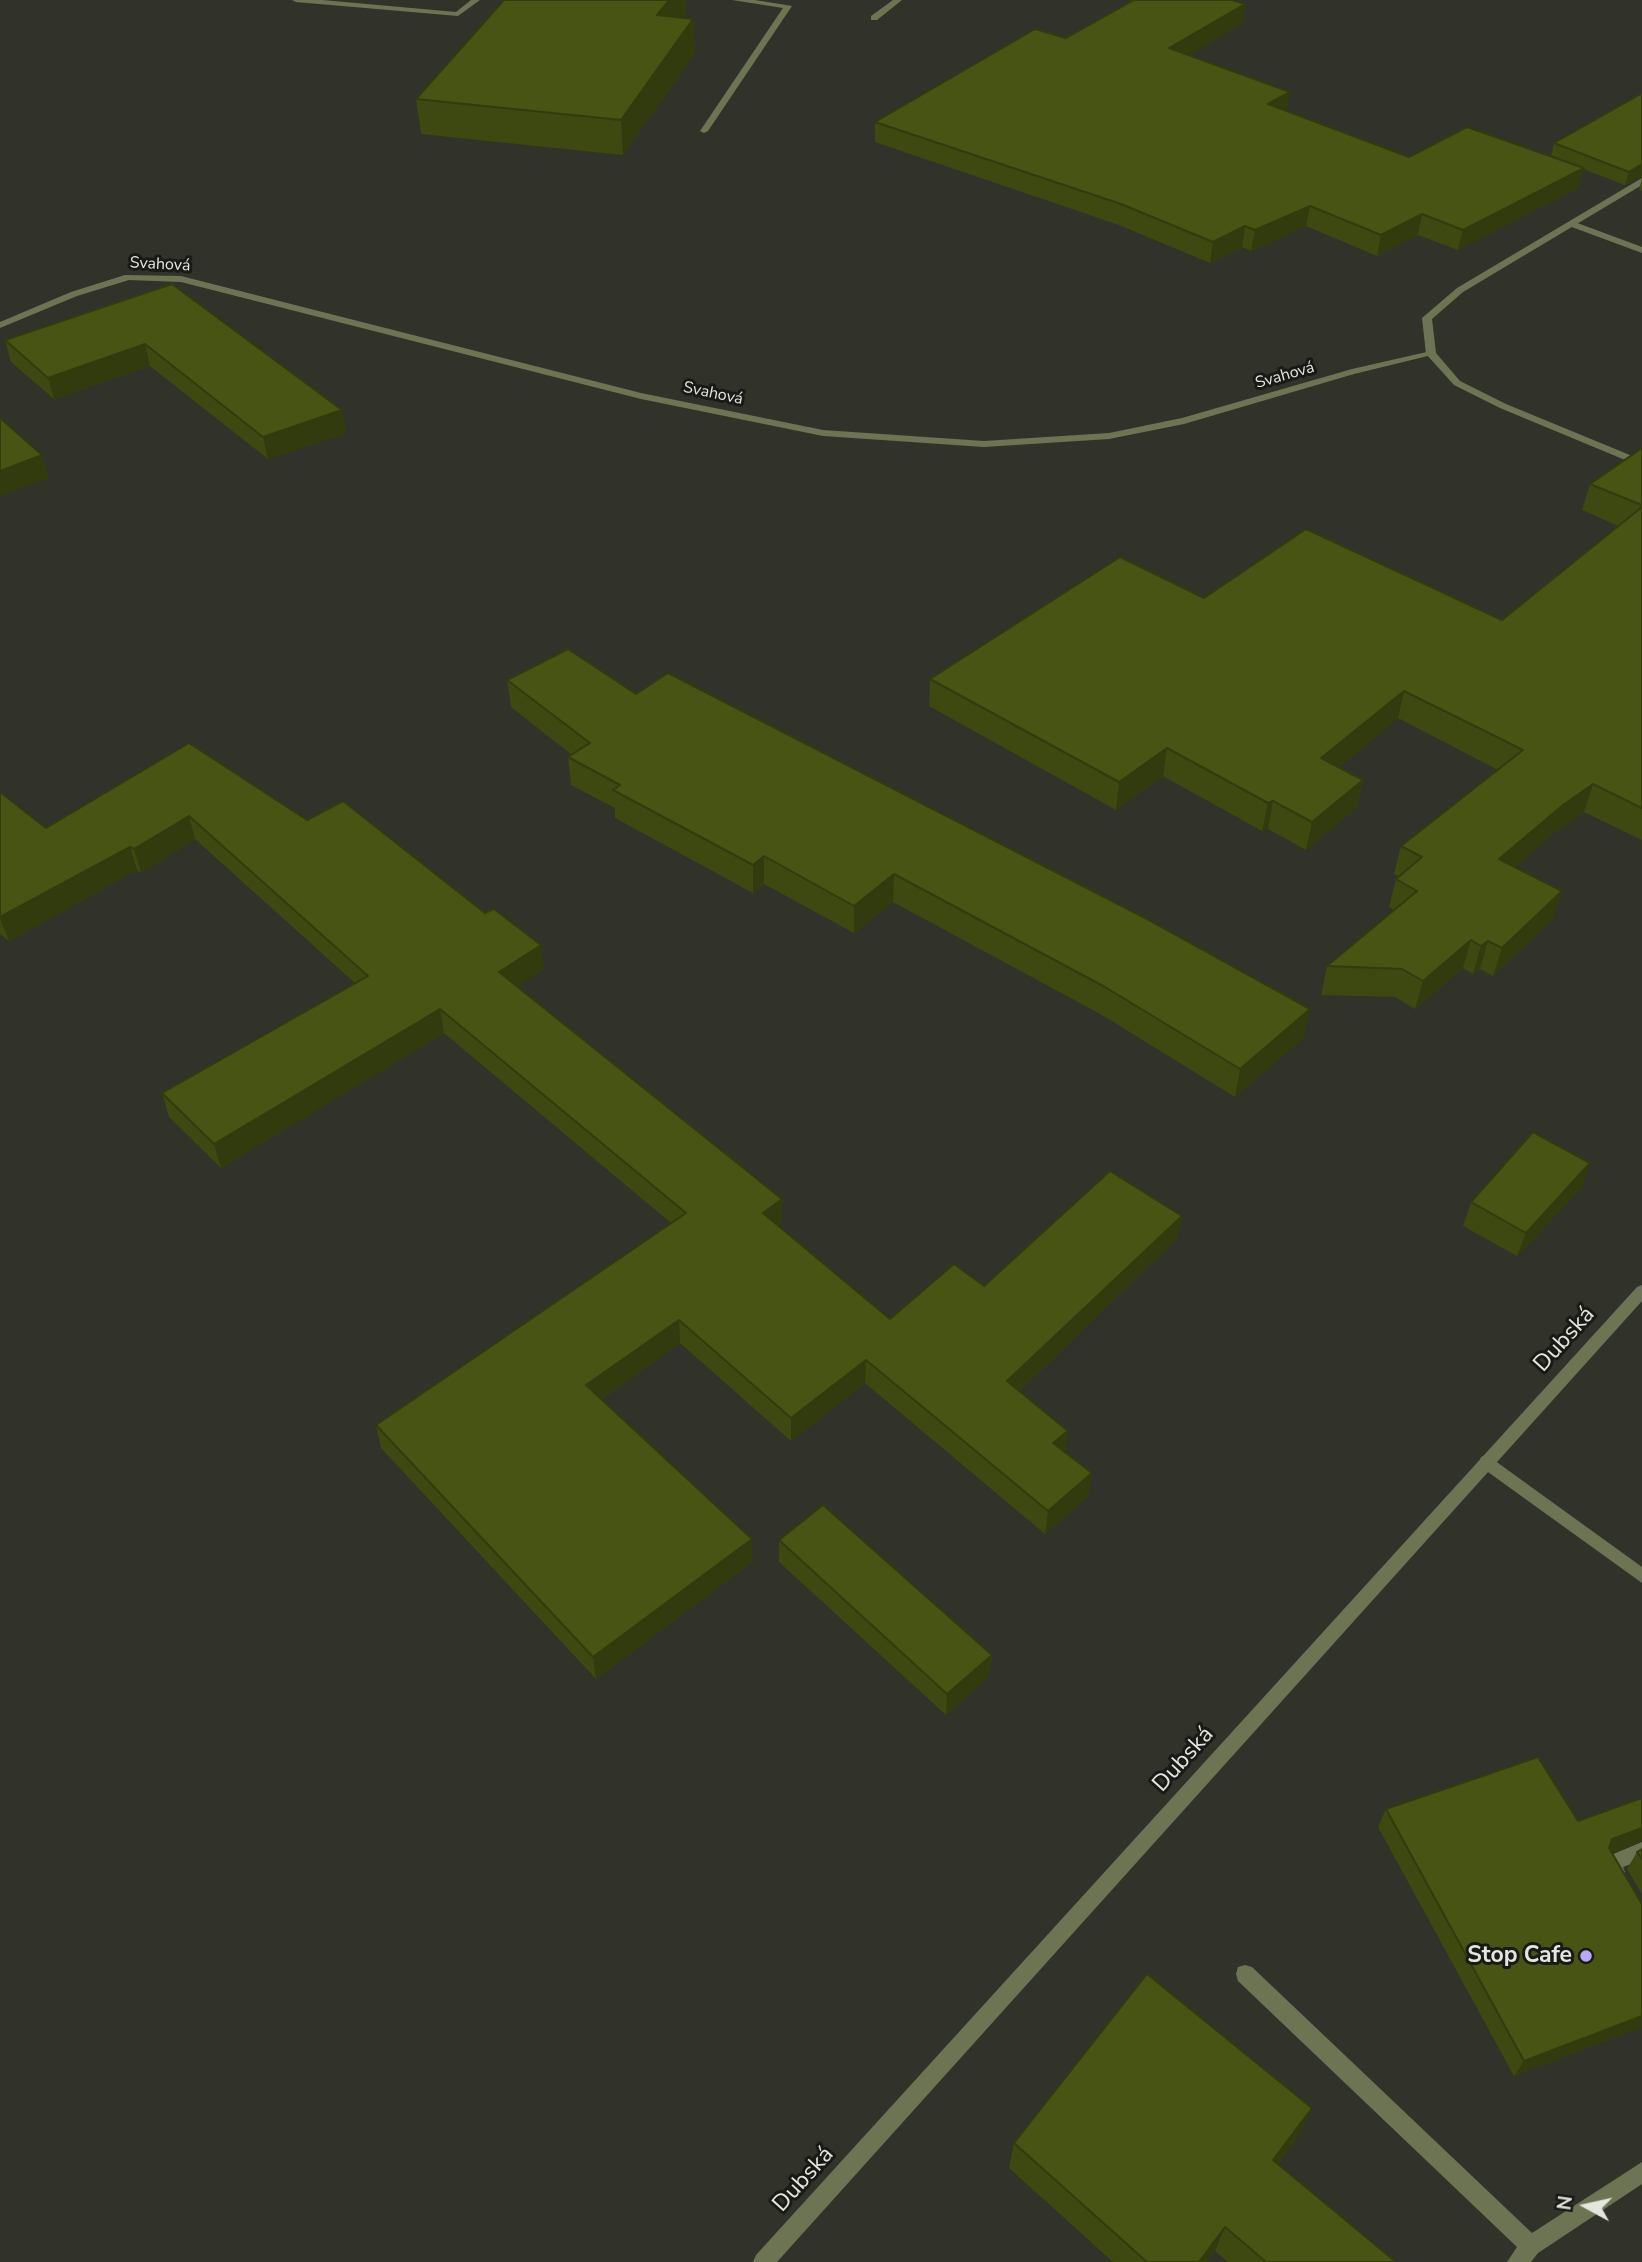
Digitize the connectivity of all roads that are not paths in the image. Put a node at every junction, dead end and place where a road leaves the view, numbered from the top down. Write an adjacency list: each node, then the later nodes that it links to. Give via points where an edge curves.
1 (296, 0): 2 (street, via 458,14)
2 (476, 0)
3 (736, 0): 6 (street, via 788,6)
4 (898, 0): 5 (street)
5 (874, 18)
6 (704, 131)
7 (1642, 181): 8 (street)
8 (1572, 223): 9 (street); 11 (street, via 1460,290 1427,318)
9 (1642, 250)
10 (0, 325): 11 (street, Svahová, via 128,276 181,279 641,396 823,433 984,444 1110,436 1184,421)
11 (1432, 354): 12 (street, via 1457,383)
12 (1642, 464)
13 (1642, 1291): 14 (street, Dubská)
14 (1487, 1462): 15 (street); 21 (street, Dubská)
15 (1642, 1576)
16 (1642, 1851): 17 (street, via 1611,1864)
17 (1623, 1885)
18 (1245, 1974): 20 (street)
19 (1642, 2172): 20 (street)
20 (1531, 2246): 22 (street)
21 (763, 2262)
22 (1517, 2262)

